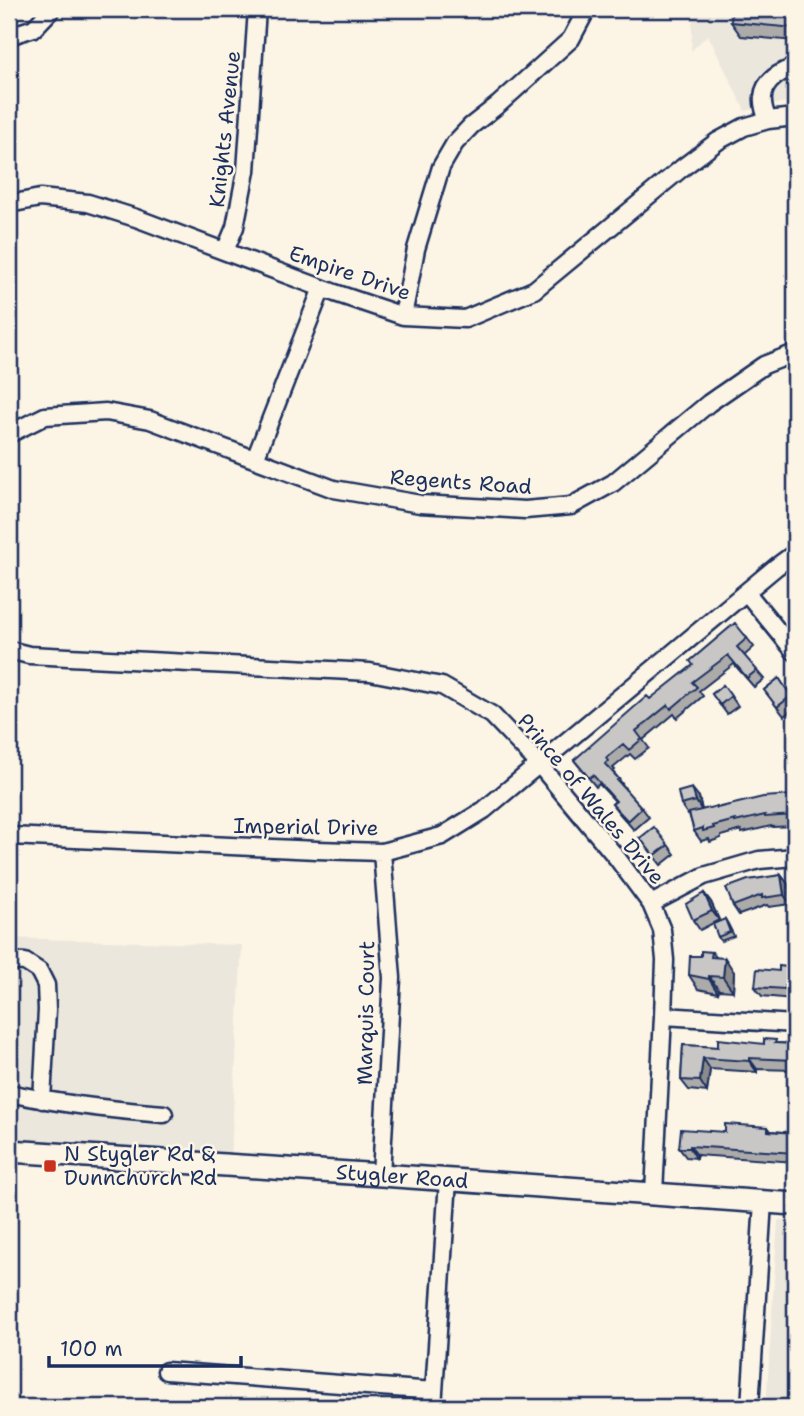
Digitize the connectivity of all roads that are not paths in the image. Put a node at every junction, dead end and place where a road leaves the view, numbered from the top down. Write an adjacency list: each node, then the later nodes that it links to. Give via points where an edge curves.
1 (52, 9): 4 (street, via 34,28)
2 (257, 9): 9 (street, Knights Avenue, via 246,171 235,227)
3 (587, 9): 11 (street, via 570,39 455,143 441,167 416,249)
4 (9, 36)
5 (795, 67): 7 (street, via 779,74 765,90 763,107)
6 (795, 117): 7 (street, Empire Drive)
7 (768, 120): 11 (street, Empire Drive, via 718,141 534,290 466,319)
8 (9, 204): 9 (street, Empire Drive, via 40,198 88,203)
9 (225, 251): 10 (street, Empire Drive)
10 (322, 288): 11 (street, Empire Drive); 14 (street)
11 (403, 316)
12 (795, 353): 14 (street, Regents Road, via 764,365 709,403 613,483 570,506 524,510 420,505 334,489)
13 (9, 434): 14 (street, Regents Road, via 44,416 106,412 150,420)
14 (255, 459)
15 (795, 553): 16 (street, Imperial Drive)
16 (747, 593): 18 (street); 19 (street, Imperial Drive)
17 (9, 650): 19 (street, Prince of Wales Drive, via 29,655 370,673 442,686 492,715)
18 (795, 652)
19 (538, 763): 21 (street, Imperial Drive, via 484,810 443,836); 23 (street, Prince of Wales Drive)
20 (9, 836): 21 (street, Imperial Drive)
21 (382, 852): 31 (street, Marquis Court, via 392,978)
22 (795, 857): 23 (street, via 760,860 704,876)
23 (651, 904): 25 (street, Prince of Wales Drive, via 662,930)
24 (9, 961): 28 (street, via 25,962 39,971 46,985)
25 (663, 1016): 26 (street); 33 (street, Prince of Wales Drive)
26 (795, 1024)
27 (9, 1093): 28 (street)
28 (42, 1100): 29 (street)
29 (164, 1114)
30 (9, 1152): 31 (main road, Stygler Road)
31 (381, 1175): 32 (main road, Stygler Road)
32 (448, 1180): 33 (main road, Stygler Road); 37 (street)
33 (654, 1194): 34 (main road, Stygler Road)
34 (763, 1202): 35 (main road, Stygler Road); 38 (street)
35 (795, 1204)
36 (166, 1371): 37 (street)
37 (433, 1399)
38 (750, 1407)

